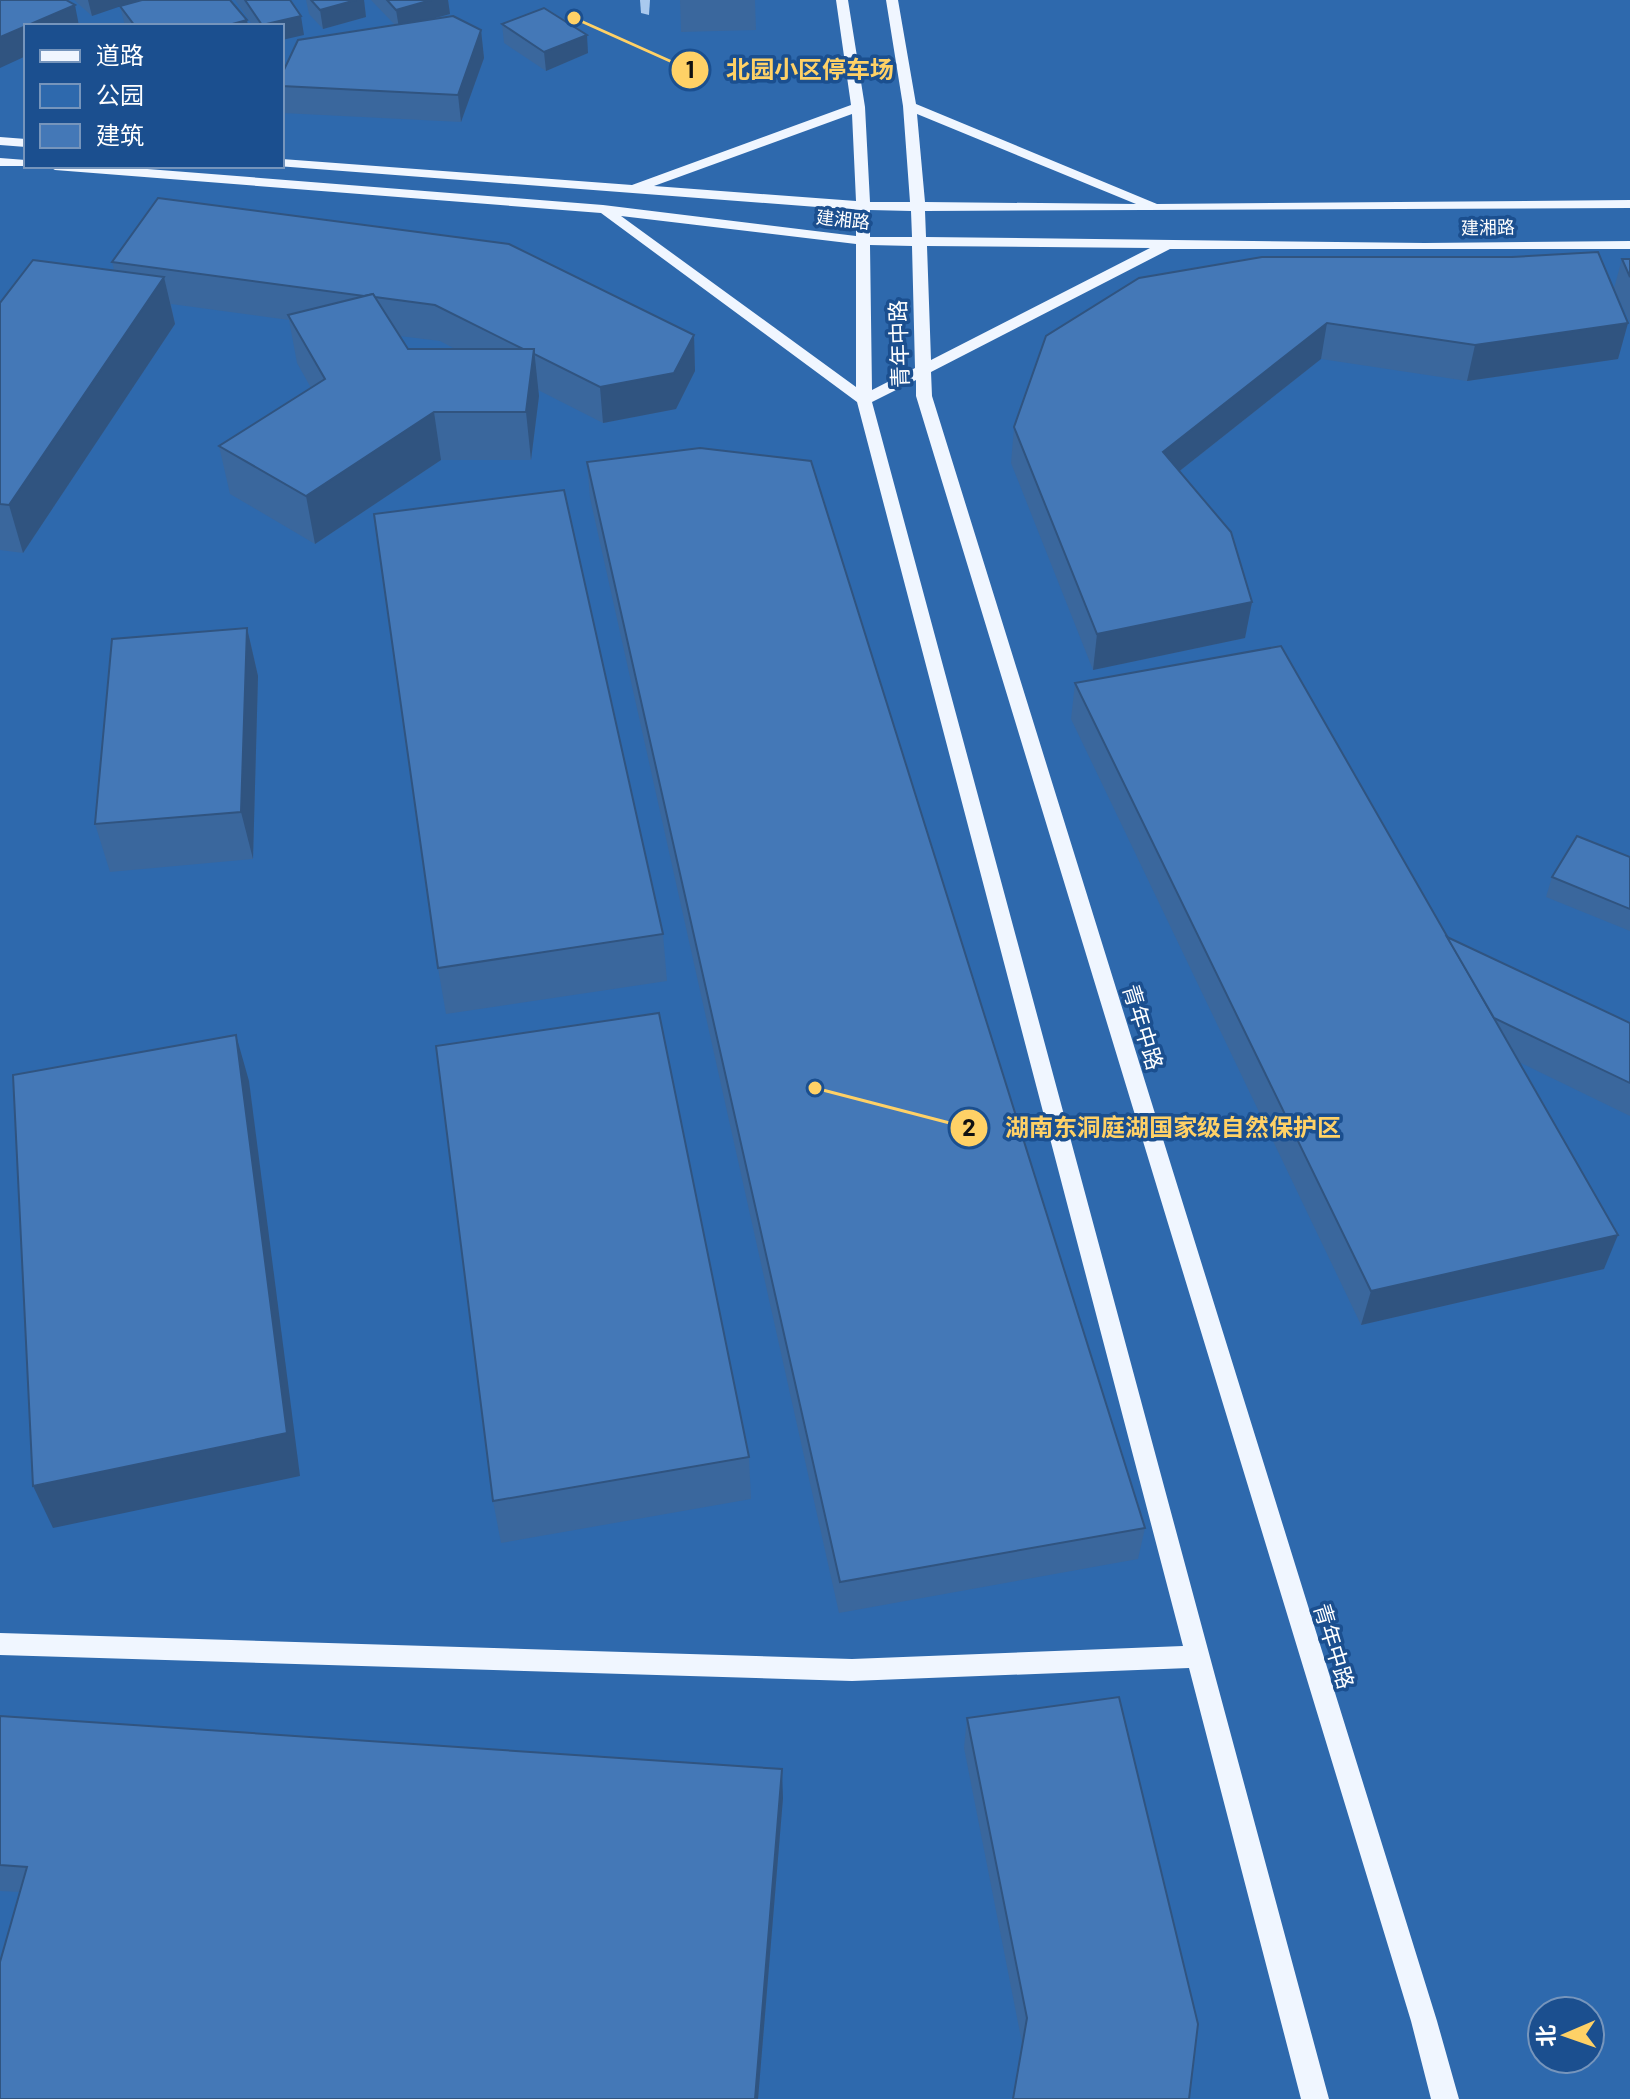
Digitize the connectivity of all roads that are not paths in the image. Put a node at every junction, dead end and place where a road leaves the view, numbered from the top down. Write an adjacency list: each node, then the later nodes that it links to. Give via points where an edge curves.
1 (645, 0): 4 (street)
2 (842, 0): 6 (main road, 青年中路)
3 (892, 0): 5 (main road, 青年中路)
4 (646, 13)
5 (910, 106): 16 (main road, 青年中路); 17 (main road)
6 (858, 107): 13 (main road); 15 (main road, 青年中路)
7 (0, 141): 8 (main road)
8 (24, 143)
9 (0, 162): 11 (main road)
10 (284, 163): 13 (main road, 建湘路)
11 (24, 164)
12 (80, 168): 18 (main road, 建湘路)
13 (627, 191): 15 (main road, 建湘路)
14 (1630, 204): 17 (main road, 建湘路)
15 (863, 206): 16 (main road, 建湘路); 19 (main road, 青年中路)
16 (918, 207): 17 (main road, 建湘路); 20 (main road, 青年中路)
17 (1162, 208)
18 (603, 209): 19 (main road, 建湘路); 24 (main road)
19 (864, 241): 20 (main road, 建湘路); 24 (main road, 青年中路)
20 (920, 243): 21 (main road, 建湘路); 23 (main road, 青年中路)
21 (1168, 245): 22 (main road, 建湘路); 23 (main road)
22 (1630, 245)
23 (923, 370): 24 (main road); 28 (main road, 青年中路, via 924,396)
24 (864, 400): 26 (main road, 青年中路)
25 (0, 1644): 26 (main road, via 852,1670)
26 (1198, 1657): 27 (main road, 青年中路)
27 (1315, 2099)
28 (1445, 2099)

